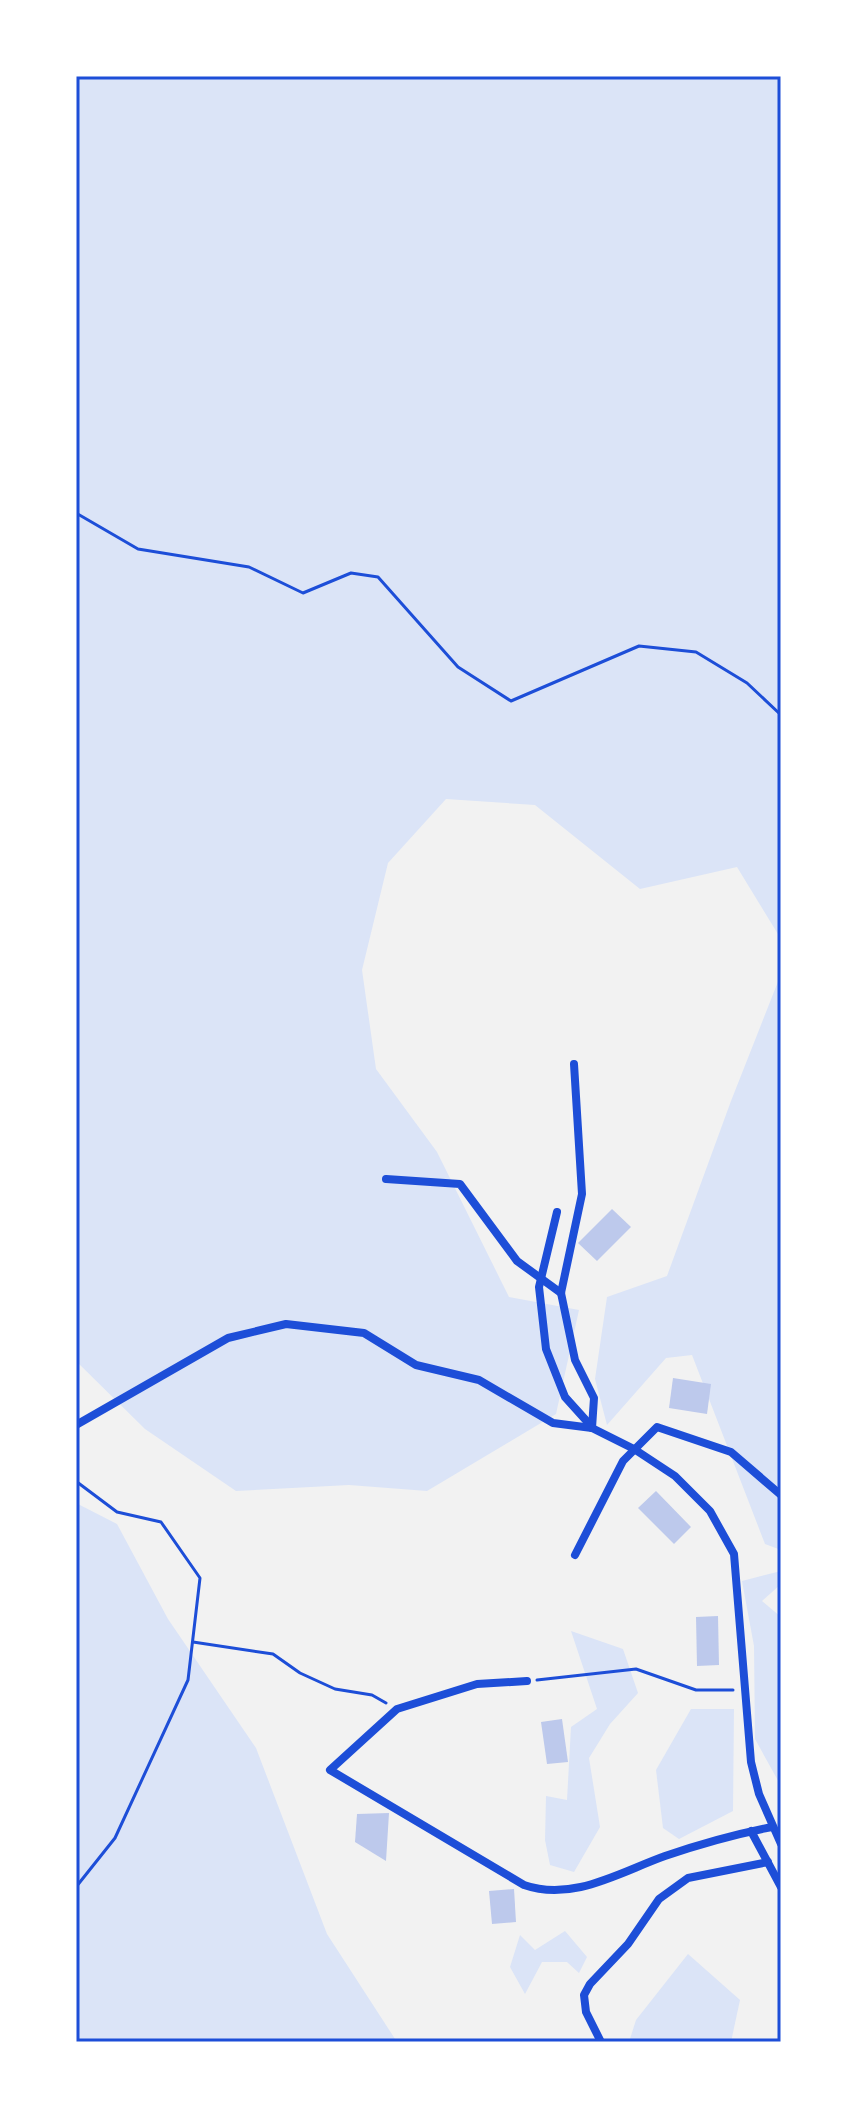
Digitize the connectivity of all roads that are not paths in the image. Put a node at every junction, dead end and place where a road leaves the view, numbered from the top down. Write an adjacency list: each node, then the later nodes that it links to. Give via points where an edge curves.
1 (574, 1064): 5 (street, via 582,1194)
2 (386, 1179): 4 (street, via 460,1184 517,1261)
3 (557, 1212): 4 (street)
4 (540, 1278): 5 (street); 7 (street, via 546,1349 565,1397)
5 (561, 1293): 7 (street, via 575,1360 594,1398)
6 (76, 1425): 7 (street, via 228,1338 286,1324 364,1333 416,1365 479,1380 553,1423)
7 (592, 1428): 8 (street)
8 (634, 1449): 9 (street, via 657,1427 731,1452); 10 (street); 12 (street, via 675,1476 710,1511 734,1554 751,1762)
9 (781, 1495)
10 (575, 1555)
11 (527, 1681): 13 (street, via 477,1684 397,1709 330,1770 524,1885 557,1892)
12 (772, 1827): 13 (street); 14 (street)
13 (751, 1831): 15 (street)
14 (781, 1844)
15 (768, 1862): 16 (street); 17 (street, via 688,1878 659,1899 584,1995)
16 (781, 1887)
17 (601, 2042)

